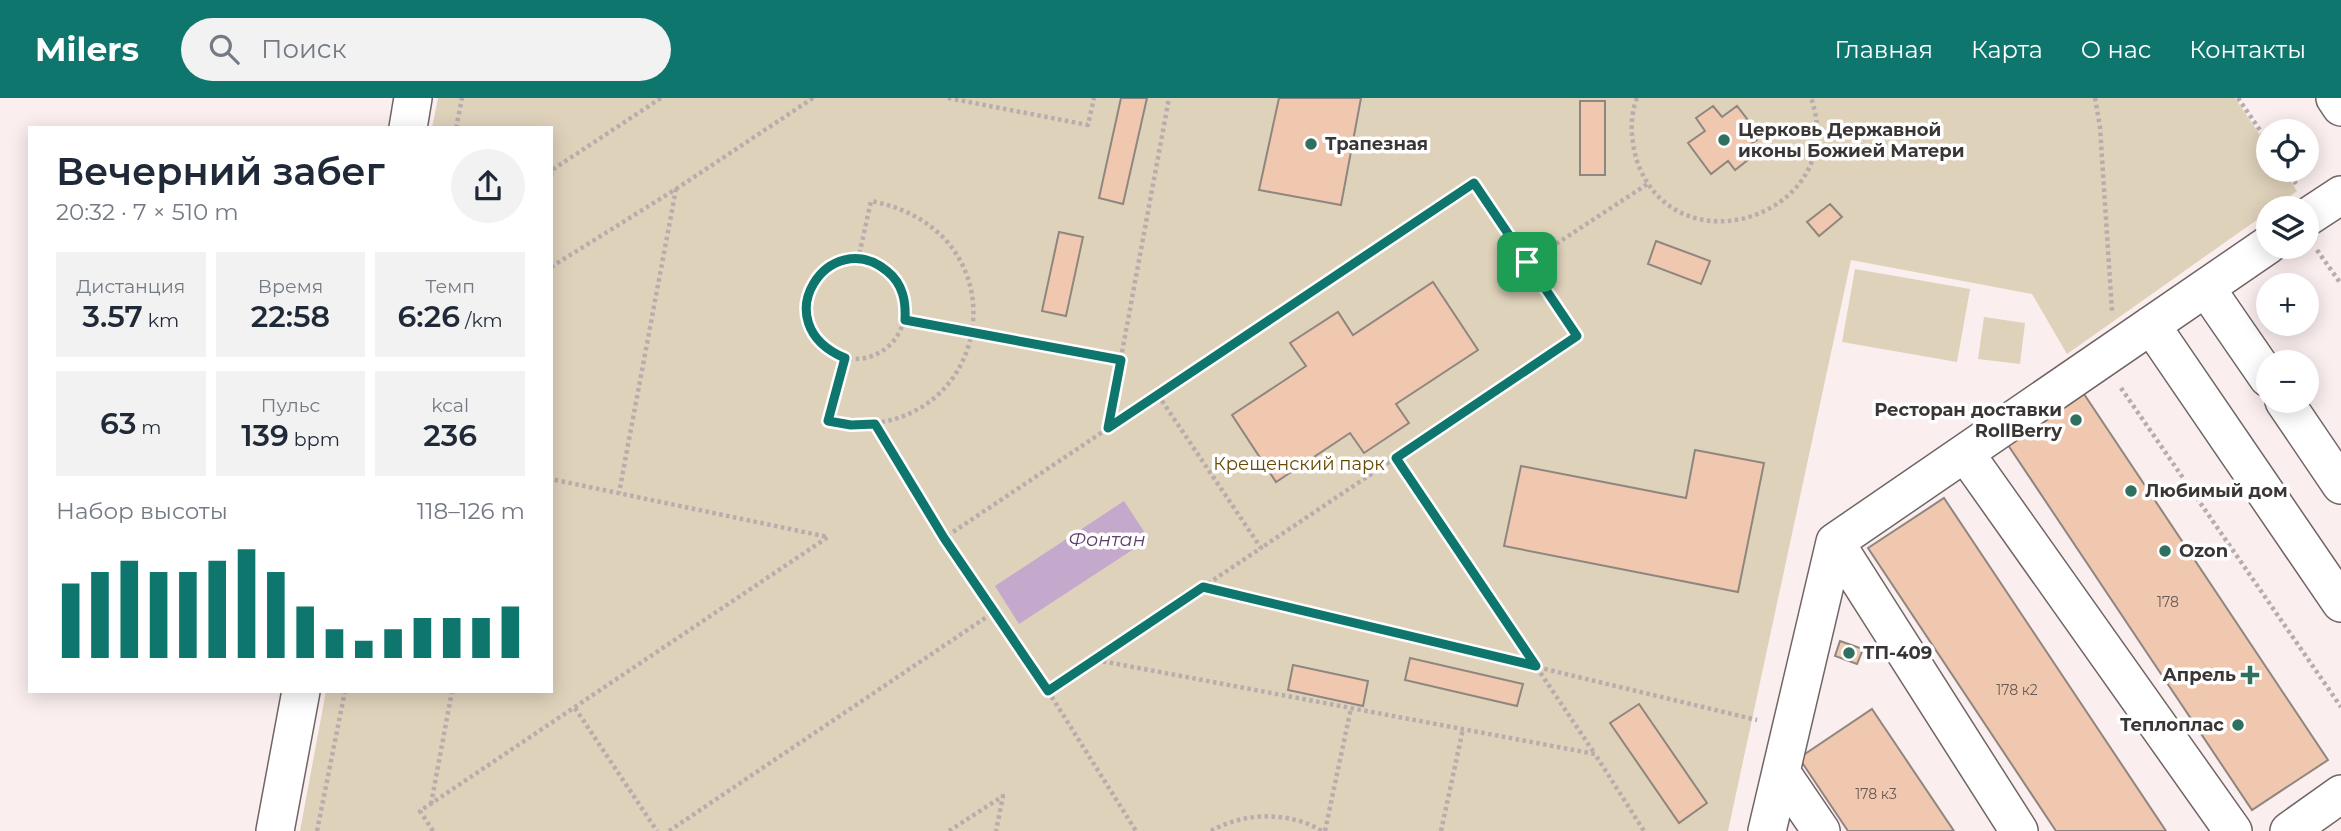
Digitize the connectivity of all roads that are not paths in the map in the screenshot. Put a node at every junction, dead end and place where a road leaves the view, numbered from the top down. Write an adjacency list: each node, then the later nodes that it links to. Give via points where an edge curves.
1 (413, 98): 4 (street)
2 (2335, 98): 3 (street)
3 (2341, 107)
4 (408, 126)
5 (2341, 195): 6 (street)
6 (2319, 221)
7 (2256, 253): 8 (street)
8 (2206, 288): 9 (street); 10 (street)
9 (2151, 325): 12 (street); 15 (street)
10 (2256, 361)
11 (2292, 413): 13 (street)
12 (1965, 453): 14 (street); 23 (street)
13 (2341, 485)
14 (1835, 542): 17 (street); 22 (street)
15 (2341, 603)
16 (302, 693): 19 (street)
17 (1781, 772): 20 (street); 21 (street)
18 (2341, 794): 24 (street)
19 (275, 831)
20 (1767, 831)
21 (1821, 831)
22 (2019, 831)
23 (2233, 831)
24 (2289, 831)

